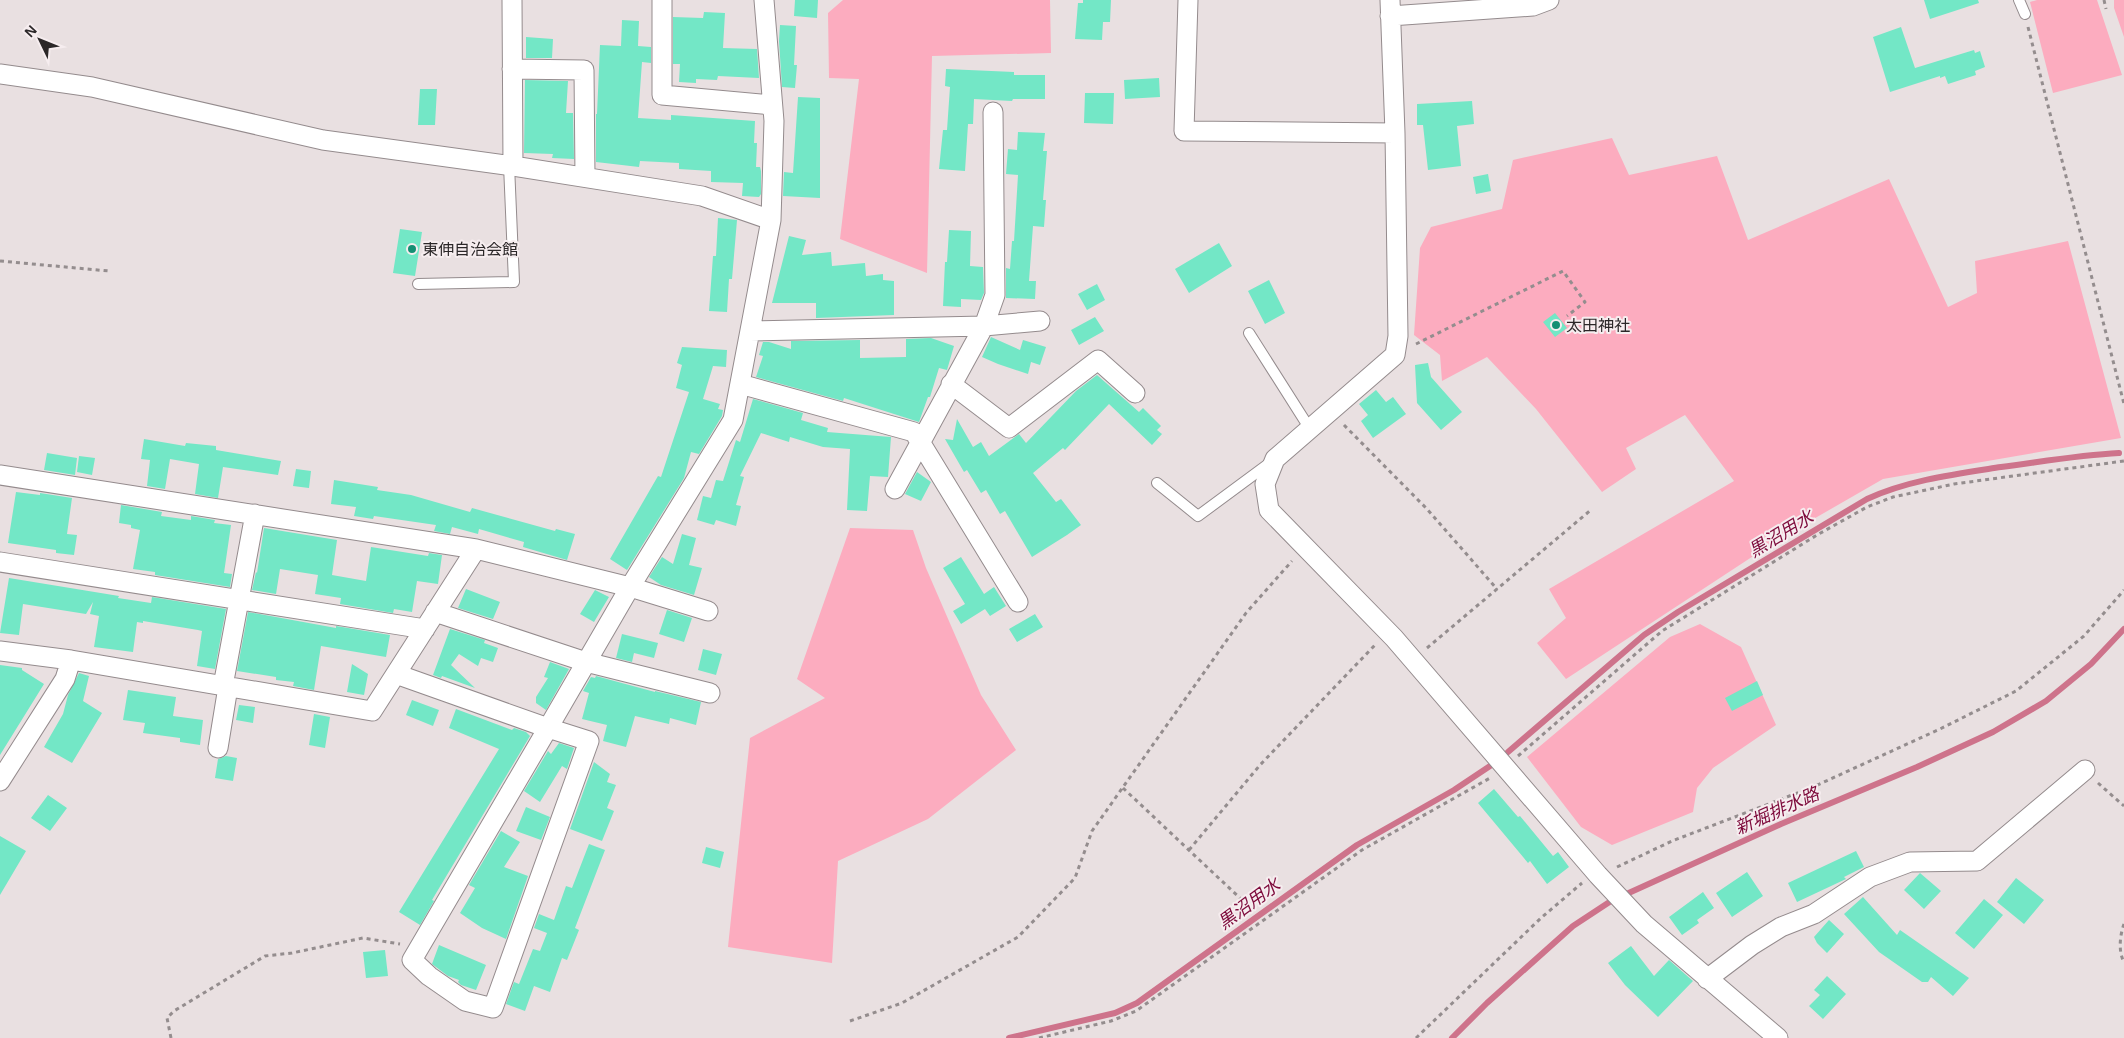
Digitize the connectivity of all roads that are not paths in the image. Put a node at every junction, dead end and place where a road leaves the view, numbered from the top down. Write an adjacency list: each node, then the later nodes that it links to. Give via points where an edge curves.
1 (512, 0): 9 (street)
2 (662, 0): 11 (street, via 662,95)
3 (764, 0): 11 (street)
4 (1188, 0): 13 (street, via 1184,131)
5 (1549, 0): 7 (street, via 1533,6)
6 (2019, 0): 8 (lane)
7 (1390, 8): 13 (street)
8 (2025, 14)
9 (512, 69): 14 (street); 15 (street, via 584,70)
10 (0, 74): 14 (street, via 92,87 322,140)
11 (772, 105): 16 (street)
12 (993, 112): 19 (street, via 995,295)
13 (1395, 133): 25 (street, via 1398,336 1395,355)
14 (511, 165): 15 (street); 17 (lane, via 514,282)
15 (585, 177): 16 (street, via 702,196)
16 (771, 220): 20 (street)
17 (418, 284)
18 (1040, 321): 19 (street)
19 (984, 326): 20 (street); 23 (street)
20 (750, 331): 22 (street)
21 (1249, 333): 25 (lane)
22 (740, 384): 26 (street, via 914,432); 34 (street, via 733,420)
23 (951, 384): 24 (street, via 1009,428 1098,360); 26 (street)
24 (1135, 393)
25 (1310, 429): 27 (street)
26 (920, 441): 30 (street); 36 (street)
27 (1276, 459): 29 (lane, via 1198,516); 50 (street, via 1265,484 1269,510 1388,631 1598,875 1644,924)
28 (0, 475): 31 (street)
29 (1156, 483)
30 (895, 489)
31 (255, 514): 32 (street); 35 (street)
32 (476, 549): 34 (street); 38 (street)
33 (0, 562): 35 (street)
34 (630, 587): 37 (street); 42 (street)
35 (239, 600): 39 (street); 44 (street)
36 (1018, 602)
37 (708, 611)
38 (436, 612): 39 (street); 42 (street)
39 (425, 629): 43 (street)
40 (0, 651): 41 (street)
41 (72, 660): 44 (street); 49 (street, via 65,679)
42 (586, 662): 45 (street); 46 (street)
43 (396, 674): 44 (street, via 372,711); 46 (street)
44 (226, 686): 47 (street)
45 (710, 693)
46 (548, 728): 46 (street, via 589,741 493,1008 465,1001 412,960)
47 (218, 748)
48 (2085, 770): 50 (street, via 1977,861 1910,862 1870,877 1814,914 1781,927 1752,945)
49 (0, 781)
50 (1708, 979): 51 (street)
51 (1778, 1038)

